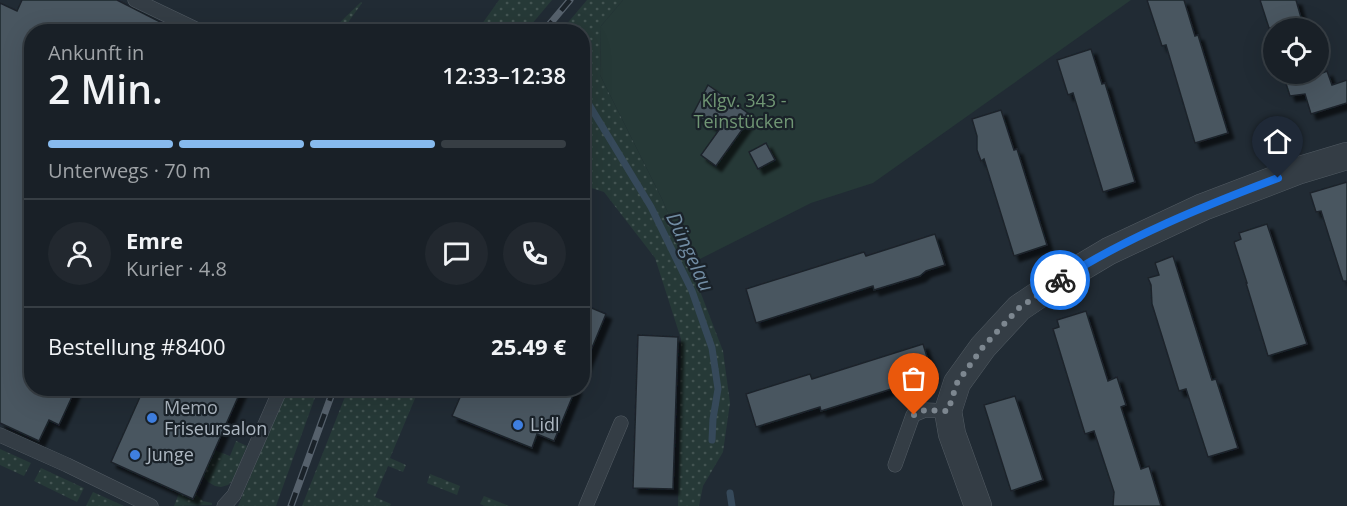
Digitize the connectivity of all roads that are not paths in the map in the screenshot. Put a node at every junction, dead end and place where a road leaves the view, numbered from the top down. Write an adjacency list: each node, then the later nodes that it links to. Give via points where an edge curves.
1 (135, 0): 2 (lane)
2 (185, 24)
3 (1347, 156): 5 (street, via 1215,202 1109,251 1062,279 1019,308 983,347 957,383)
4 (277, 396): 10 (lane, via 234,495)
5 (948, 411): 8 (lane, via 925,410 914,415); 12 (street, via 952,434)
6 (621, 423): 11 (lane)
7 (0, 435): 9 (lane)
8 (895, 465)
9 (151, 506)
10 (224, 506)
11 (586, 506)
12 (978, 506)

